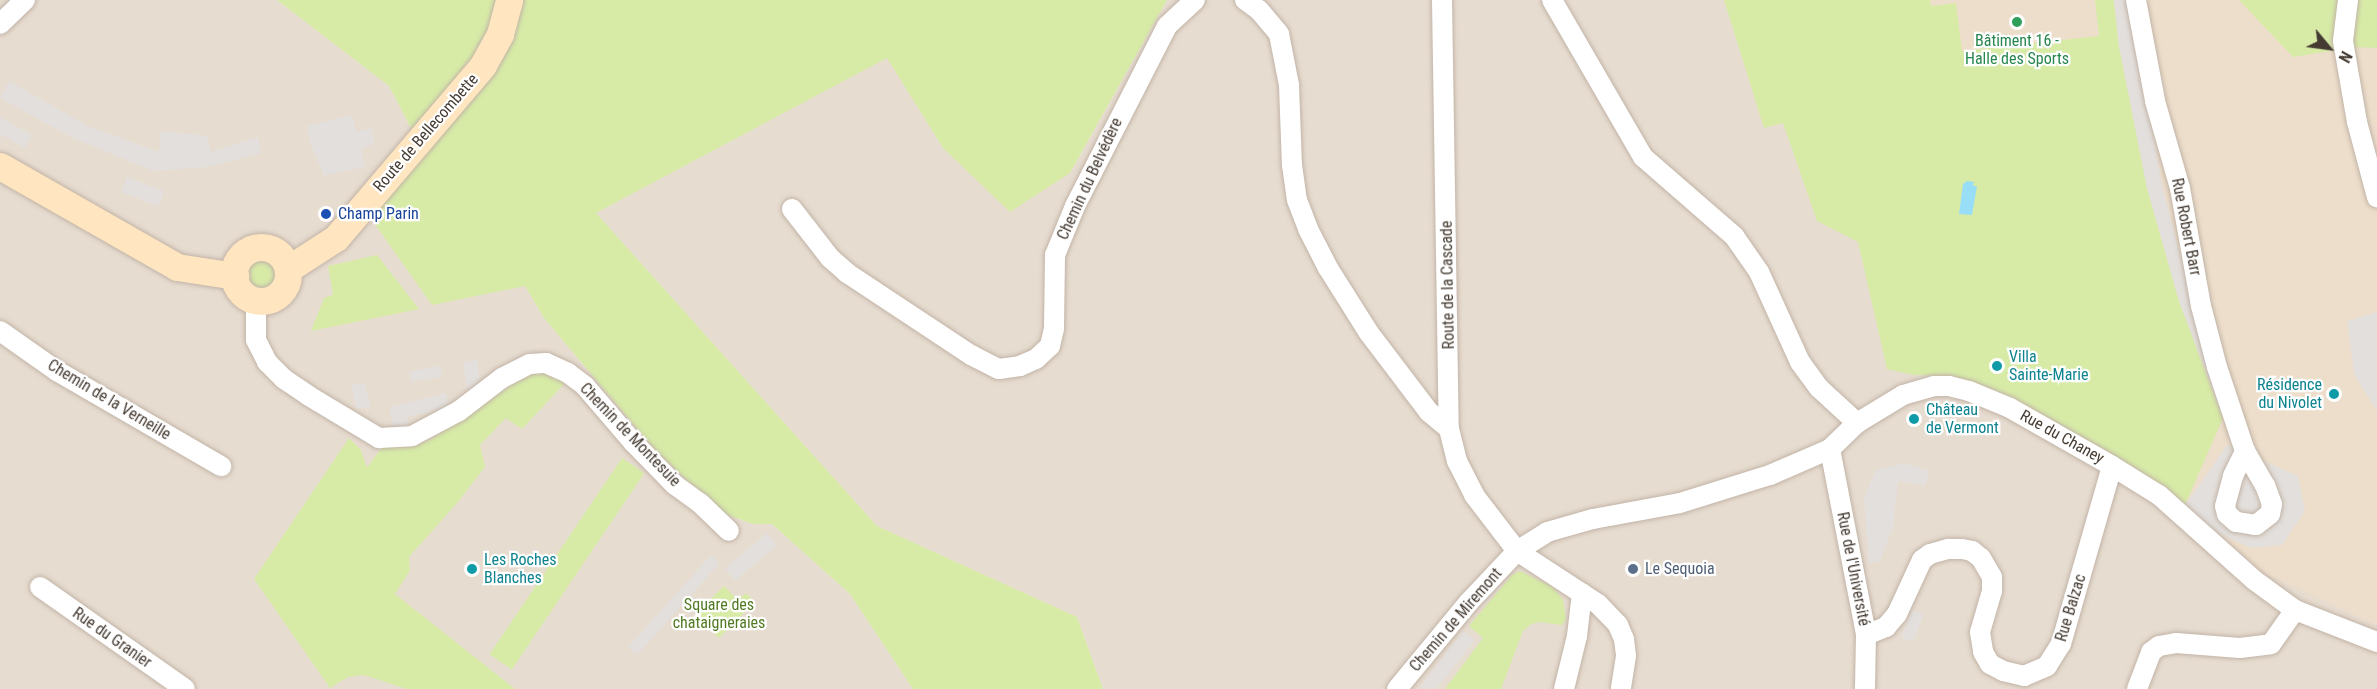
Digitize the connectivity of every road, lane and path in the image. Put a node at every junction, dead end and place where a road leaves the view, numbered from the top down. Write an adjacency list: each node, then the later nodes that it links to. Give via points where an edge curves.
1 (25, 0): 9 (street)
2 (509, 0): 13 (street, Route de Bellecombette, via 500,34 483,65 336,238)
3 (1195, 0): 12 (street, Chemin du Belvédère, via 1167,26 1075,206 1055,255 1054,328 1050,346 1036,359 999,369 971,355 847,273 830,258)
4 (1245, 0): 18 (street, via 1279,34 1289,85 1297,200 1308,229 1369,333 1429,412)
5 (1442, 0): 18 (street, Route de la Cascade)
6 (2136, 0): 20 (street, Rue Robert Barr, via 2155,101 2180,188 2201,306)
7 (2348, 0): 11 (street, via 2343,41 2357,122)
8 (1557, 8): 17 (street, via 1643,157 1734,236 1759,272 1800,362 1819,388)
9 (0, 24)
10 (0, 166): 14 (street, via 177,267)
11 (2377, 197)
12 (792, 209)
13 (288, 269): 14 (street, via 274,250 258,248 238,261); 15 (street, via 280,293)
14 (235, 276): 15 (street, via 241,292)
15 (256, 301): 23 (street, Chemin de Montesuie, via 256,340 267,362 301,390 379,438 412,436 459,411 502,378 530,364 546,363 568,373 585,386 675,485)
16 (0, 331): 21 (street, Chemin de la Verneille, via 57,371)
17 (1857, 423): 19 (street, Rue du Chaney); 22 (street, Rue du Chaney, via 1903,395 1949,386 2010,408)
18 (1449, 429): 24 (street, Route de la Cascade, via 1464,480)
19 (1830, 449): 24 (street, Rue du Chaney, via 1770,475 1680,503 1547,532); 28 (street, Rue de l'Université)
20 (2245, 451)
21 (221, 466)
22 (2112, 466): 27 (street, Rue du Chaney, via 2159,495 2254,580); 28 (street, Rue Balzac, via 2061,644 2047,666 2024,676 1990,664 1980,632 1992,577 1981,558 1962,549 1948,549 1922,560 1896,614 1886,627)
23 (729, 531)
24 (1517, 551): 26 (street); 31 (street, Chemin de Miremont)
25 (40, 587): 30 (street, Rue du Granier)
26 (1582, 593): 32 (street); 33 (street, via 1608,612 1624,639 1626,656)
27 (2295, 610): 29 (street, Rue du Chaney); 35 (street, via 2271,645 2159,646 2151,652)
28 (1866, 635): 34 (street, Rue de l'Université)
29 (2377, 642)
30 (185, 689)
31 (1397, 689)
32 (1564, 689)
33 (1621, 689)
34 (1865, 689)
35 (2137, 689)

